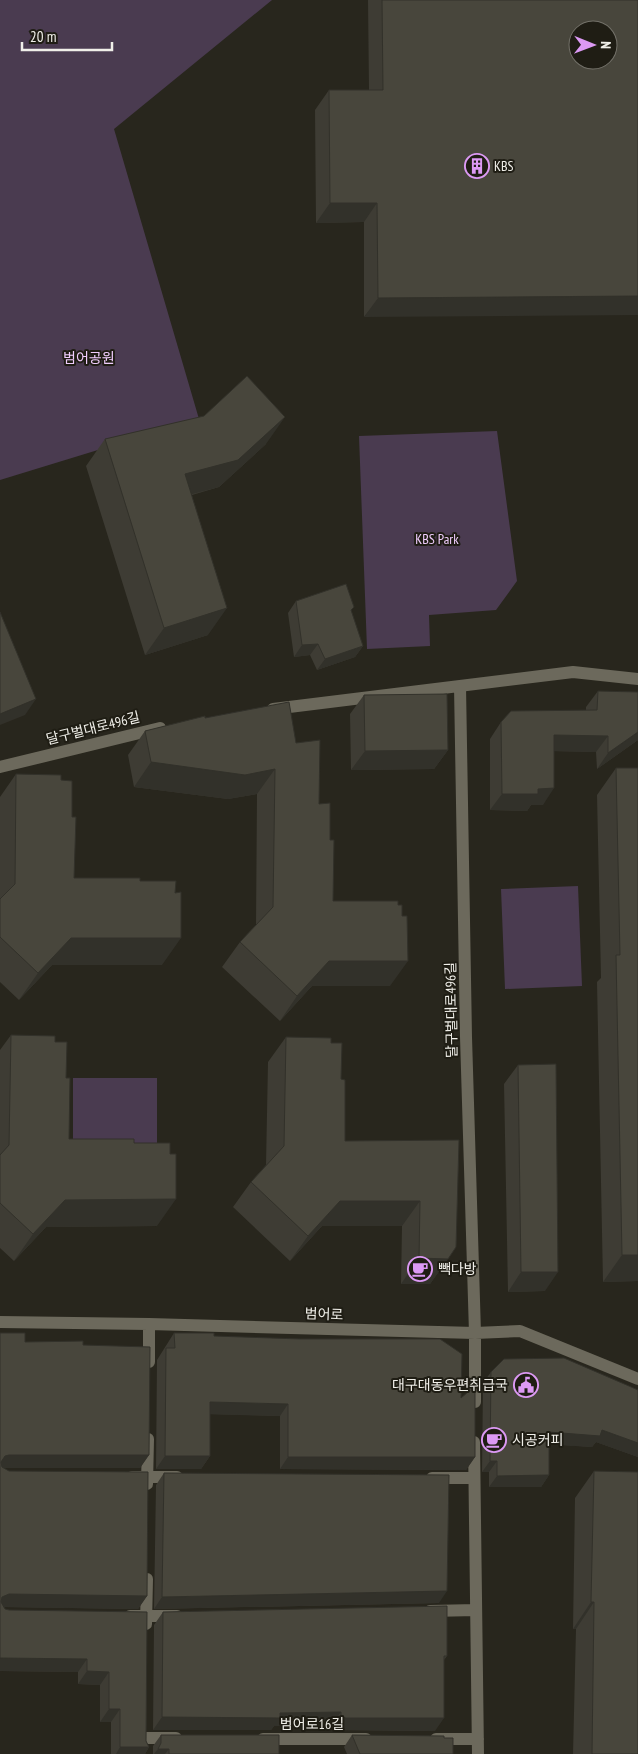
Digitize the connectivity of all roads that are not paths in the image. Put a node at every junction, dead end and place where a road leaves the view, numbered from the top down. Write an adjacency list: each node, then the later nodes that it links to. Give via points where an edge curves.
1 (638, 679): 2 (street, via 573,672)
2 (460, 686): 3 (street); 8 (street, 달구벌대로496길)
3 (265, 710)
4 (168, 726): 5 (street, 달구벌대로496길)
5 (0, 767)
6 (0, 1322): 7 (street, 범어로)
7 (150, 1324): 8 (street, 범어로); 9 (street)
8 (475, 1333): 10 (street, 범어로, via 520,1331); 11 (street)
9 (149, 1372)
10 (638, 1379)
11 (474, 1410)
12 (148, 1429): 15 (street)
13 (474, 1430): 18 (street)
14 (118, 1477): 15 (street)
15 (147, 1477): 16 (street); 19 (street)
16 (187, 1477)
17 (415, 1478): 18 (street)
18 (474, 1478): 21 (street)
19 (147, 1497)
20 (147, 1566): 24 (street)
21 (476, 1610): 22 (street); 31 (street)
22 (416, 1612)
23 (117, 1616): 24 (street)
24 (146, 1616): 25 (street); 26 (street)
25 (186, 1616)
26 (146, 1635)
27 (193, 1738): 32 (street, via 145,1734)
28 (252, 1739): 29 (street, 범어로16길)
29 (378, 1739)
30 (424, 1739): 31 (street)
31 (478, 1739): 33 (street)
32 (146, 1754)
33 (478, 1754)

